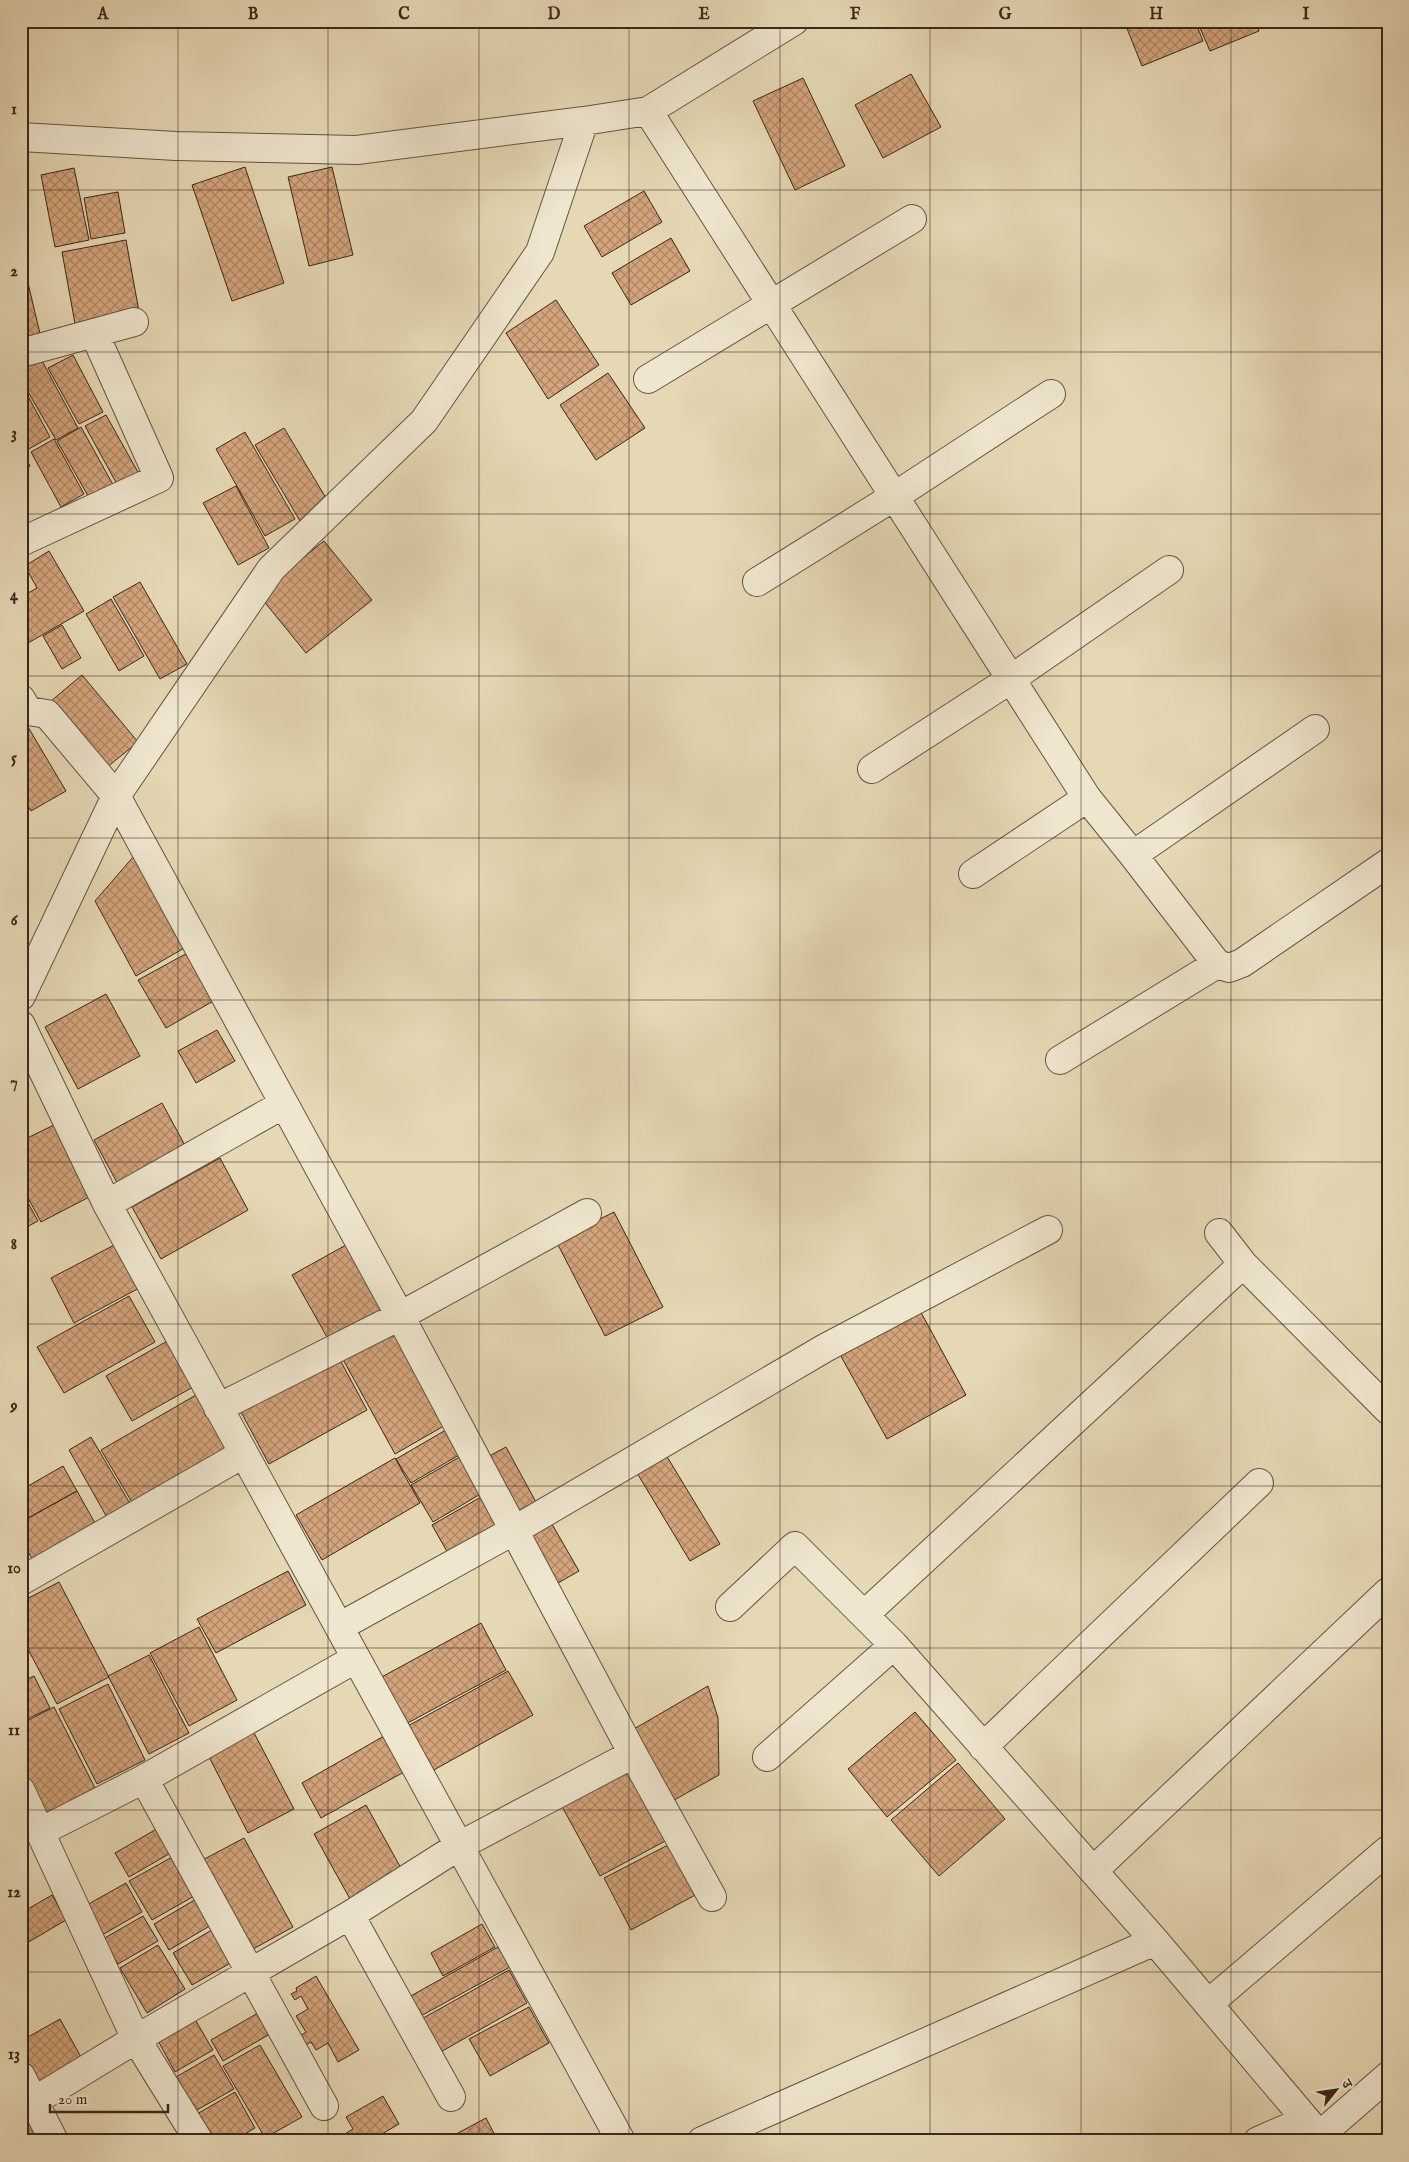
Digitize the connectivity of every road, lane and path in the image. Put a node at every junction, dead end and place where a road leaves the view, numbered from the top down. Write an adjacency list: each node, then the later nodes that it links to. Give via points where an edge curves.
1 (794, 21): 2 (street)
2 (648, 111): 3 (street); 6 (street)
3 (584, 121): 4 (street, via 358,150 176,146); 20 (street, via 540,252 424,421 271,569)
4 (21, 137)
5 (912, 219): 6 (street)
6 (773, 304): 10 (street); 12 (street)
7 (134, 322): 8 (street)
8 (95, 335): 9 (street); 13 (street, via 159,478)
9 (21, 353)
10 (648, 379)
11 (1051, 394): 12 (street)
12 (895, 496): 15 (street); 16 (street)
13 (21, 542)
14 (1169, 570): 16 (street)
15 (757, 582)
16 (1011, 679): 19 (street); 21 (street)
17 (21, 699): 20 (street, via 28,711 47,714)
18 (1315, 729): 22 (street)
19 (872, 769)
20 (116, 796): 26 (street); 29 (street)
21 (1087, 798): 22 (street); 24 (street)
22 (1133, 855): 25 (street)
23 (1388, 863): 25 (street, via 1242,963 1229,968)
24 (973, 874)
25 (1216, 964): 28 (street)
26 (21, 996)
27 (21, 1025): 30 (street)
28 (1060, 1060)
29 (284, 1104): 30 (street); 35 (street)
30 (107, 1204): 36 (street)
31 (587, 1213): 35 (street)
32 (1048, 1230): 40 (street, via 825,1348)
33 (1219, 1232): 34 (street)
34 (1243, 1264): 37 (street); 44 (street)
35 (400, 1316): 36 (street); 40 (street)
36 (218, 1408): 38 (street)
37 (1388, 1410)
38 (243, 1454): 41 (street); 45 (street)
39 (1259, 1482): 48 (street)
40 (513, 1531): 45 (street); 49 (street)
41 (21, 1581)
42 (1388, 1592): 56 (street)
43 (730, 1607): 44 (street, via 795,1546)
44 (864, 1615): 46 (street)
45 (339, 1627): 47 (street)
46 (894, 1645): 48 (street); 50 (street)
47 (355, 1659): 51 (street); 54 (street)
48 (983, 1747): 56 (street)
49 (633, 1754): 54 (street); 57 (street)
50 (767, 1757)
51 (144, 1779): 53 (street); 60 (street)
52 (21, 1791): 53 (street)
53 (40, 1832): 62 (street)
54 (459, 1846): 58 (street); 71 (street)
55 (1388, 1850): 61 (street)
56 (1093, 1871): 59 (street)
57 (712, 1897)
58 (350, 1914): 60 (street); 65 (street)
59 (1155, 1941): 61 (street); 72 (street)
60 (250, 1972): 62 (street); 67 (street)
61 (1208, 2004): 68 (street)
62 (136, 2039): 66 (street); 70 (street)
63 (21, 2076): 66 (street)
64 (1388, 2076): 68 (street)
65 (451, 2097)
66 (28, 2105): 69 (street)
67 (324, 2106)
68 (1317, 2132): 73 (street)
69 (54, 2141)
70 (199, 2141)
71 (620, 2141)
72 (702, 2141)
73 (1258, 2141)

